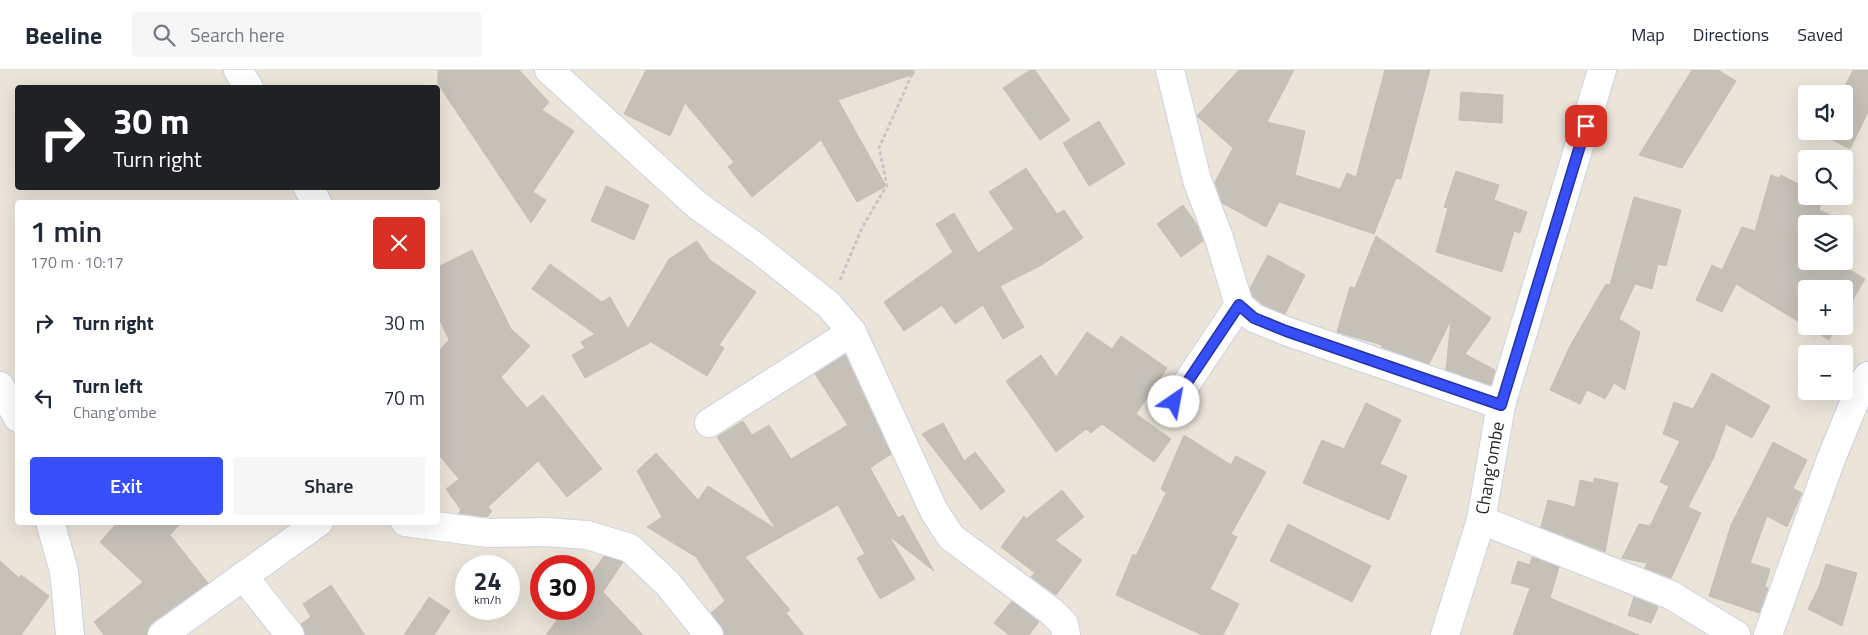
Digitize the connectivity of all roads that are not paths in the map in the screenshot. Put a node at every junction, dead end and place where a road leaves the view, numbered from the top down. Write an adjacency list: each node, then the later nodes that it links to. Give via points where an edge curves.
1 (238, 70): 5 (street)
2 (549, 70): 7 (street, via 697,205 758,248 829,306)
3 (1170, 70): 6 (street, via 1196,180 1219,238)
4 (1602, 70): 11 (street, Chang'ombe)
5 (247, 85)
6 (1239, 305): 10 (street); 11 (street, via 1254,318 1286,331)
7 (852, 332): 13 (street); 23 (street, via 934,511 950,537 1052,612 1064,624)
8 (1868, 376): 26 (street, via 1831,459)
9 (0, 386): 12 (street)
10 (1174, 402)
11 (1501, 405): 14 (street, Chang'ombe)
12 (15, 413)
13 (709, 423)
14 (1481, 520): 24 (street, Chang'ombe); 25 (street, via 1671,595)
15 (51, 525): 19 (street, via 64,571)
16 (315, 525): 18 (street)
17 (428, 525): 22 (street, via 488,533 587,535 630,548 668,584)
18 (242, 576): 20 (street); 21 (street)
19 (70, 635)
20 (162, 635)
21 (290, 635)
22 (709, 635)
23 (1066, 635)
24 (1445, 635)
25 (1736, 635)
26 (1768, 635)

